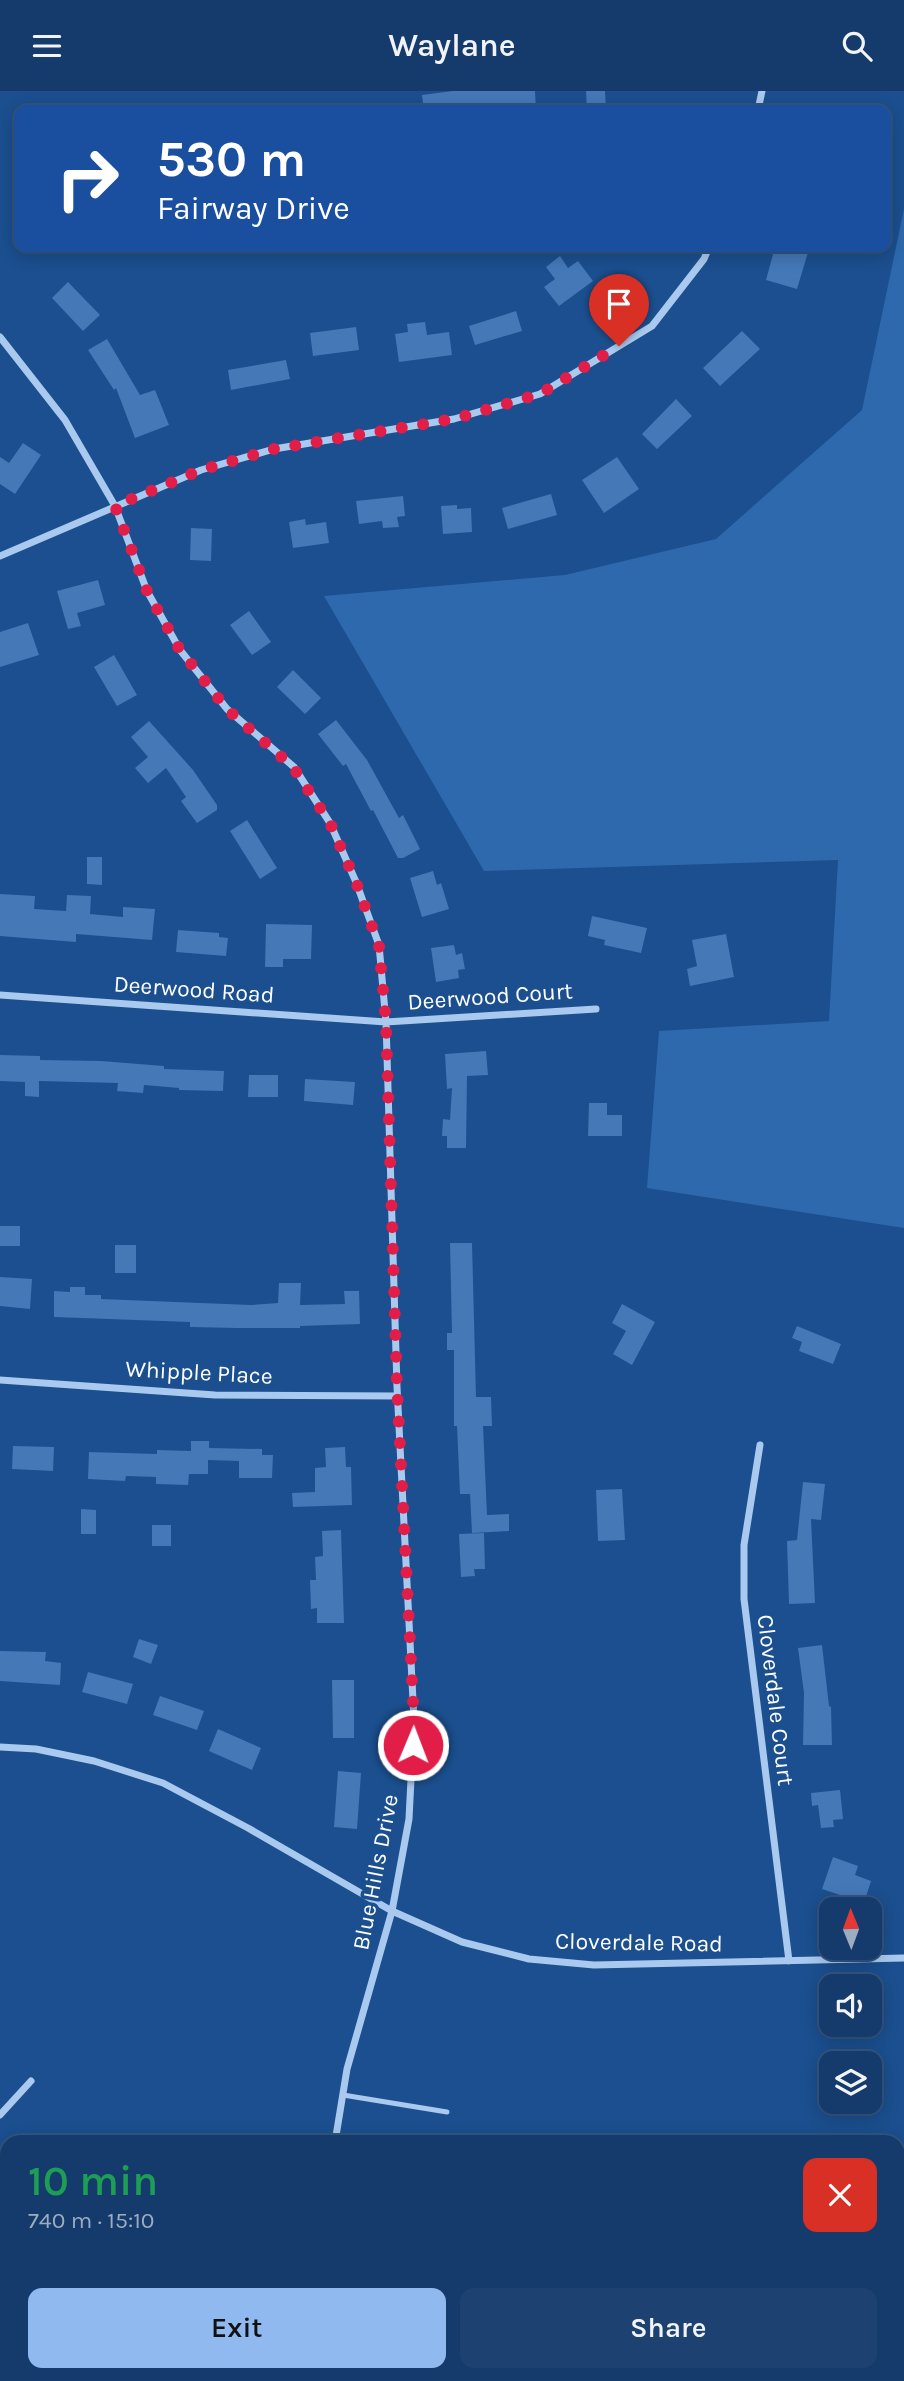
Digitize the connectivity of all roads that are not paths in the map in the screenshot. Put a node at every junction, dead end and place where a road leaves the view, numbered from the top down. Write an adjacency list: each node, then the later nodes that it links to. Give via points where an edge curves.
1 (707, 252): 3 (street, via 652,326 540,394 454,419 274,449 201,470)
2 (0, 337): 3 (street, Blue Hills Drive, via 65,419)
3 (115, 506): 4 (street); 7 (street, Blue Hills Drive, via 147,591 180,650 227,709 293,767 330,823 379,946)
4 (0, 556)
5 (0, 995): 7 (street, Deerwood Road)
6 (596, 1009): 7 (street, Deerwood Court)
7 (386, 1022): 9 (street, Blue Hills Drive)
8 (0, 1380): 9 (street, Whipple Place, via 215,1395)
9 (397, 1396): 12 (street, Blue Hills Drive, via 414,1720 409,1819)
10 (760, 1445): 14 (street, Cloverdale Court, via 744,1545 744,1599)
11 (0, 1747): 12 (street, Cloverdale Road, via 94,1761 163,1783)
12 (392, 1911): 14 (street, Cloverdale Road, via 462,1942 529,1959 594,1965); 16 (street, Blue Hills Drive)
13 (904, 1958): 14 (street, Cloverdale Road)
14 (789, 1961)
15 (31, 2081): 18 (street)
16 (343, 2095): 17 (lane); 19 (street, Blue Hills Drive)
17 (447, 2112)
18 (0, 2115)
19 (336, 2135)

